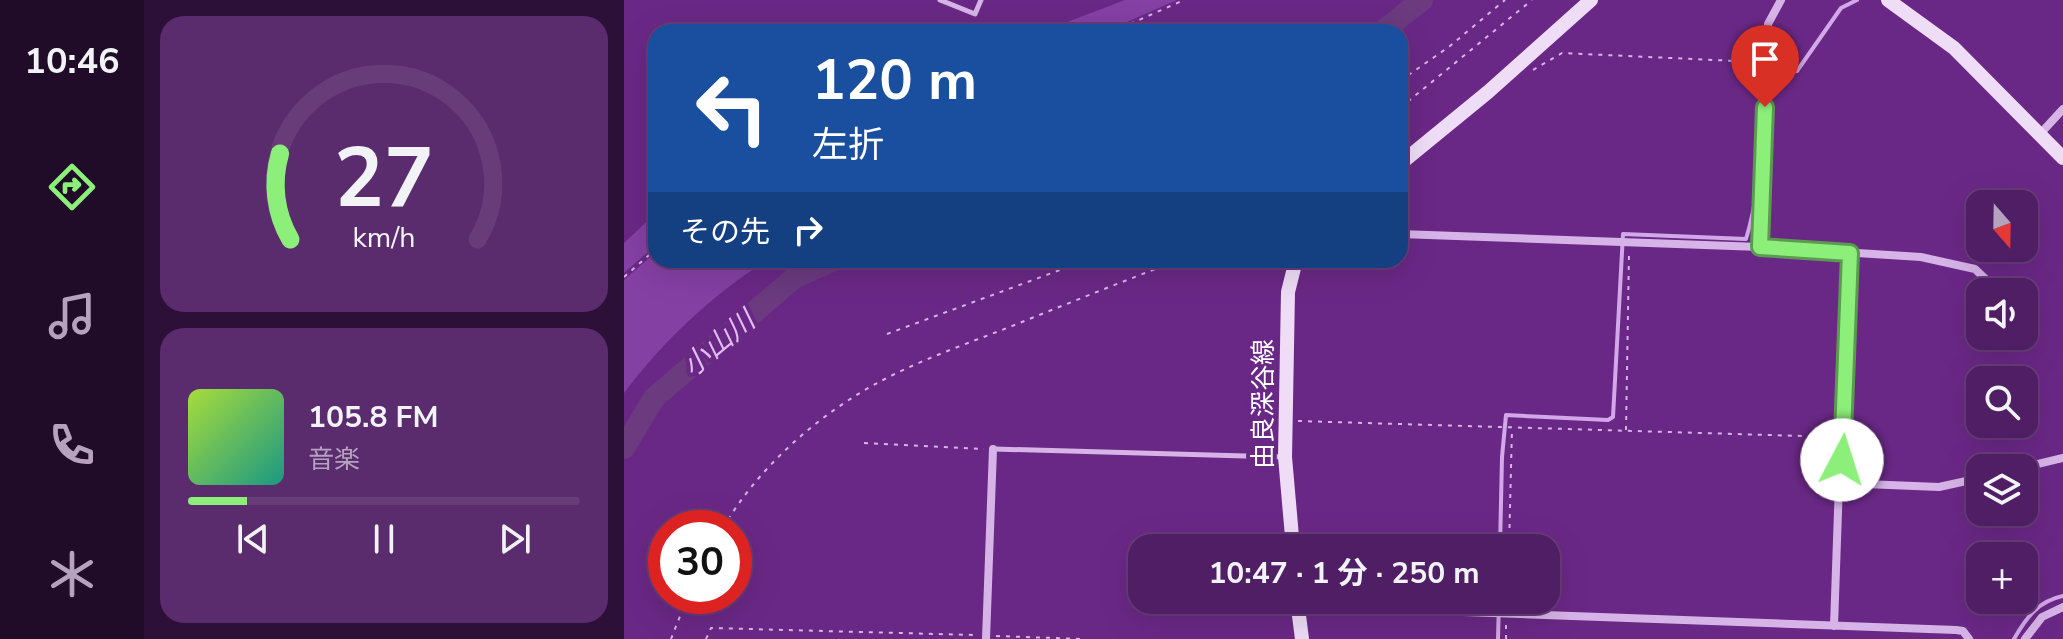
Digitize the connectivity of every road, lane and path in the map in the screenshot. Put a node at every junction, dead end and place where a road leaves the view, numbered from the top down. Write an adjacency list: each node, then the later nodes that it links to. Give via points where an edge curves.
1 (940, 0): 2 (lane, via 975,14)
2 (981, 0)
3 (1184, 0): 9 (path)
4 (1505, 0): 12 (path)
5 (1532, 0): 13 (path)
6 (1591, 0): 16 (main road)
7 (1781, 0): 11 (street, via 1768,24)
8 (1888, 0): 15 (main road, via 1954,48)
9 (1130, 24)
10 (1573, 53): 11 (path)
11 (1767, 61): 20 (street)
12 (1408, 75)
13 (1408, 101)
14 (2063, 109): 15 (street)
15 (2041, 133): 17 (main road)
16 (1408, 157)
17 (2063, 158)
18 (1408, 234): 19 (street)
19 (1629, 244): 20 (street); 31 (path)
20 (1760, 247): 21 (street)
21 (1850, 253): 27 (street, via 1921,257 1975,269); 32 (street)
22 (648, 256): 26 (path)
23 (1065, 268): 28 (path)
24 (1159, 268): 40 (path, via 879,382 799,439)
25 (1294, 268): 29 (main road, 由良深谷線, via 1288,292)
26 (624, 277)
27 (1984, 278)
28 (887, 334)
29 (1286, 421): 30 (path); 35 (main road, 由良深谷線)
30 (1512, 426): 31 (path); 42 (path)
31 (1626, 431): 32 (path)
32 (1845, 437): 39 (street)
33 (864, 443): 34 (path)
34 (993, 449): 35 (lane); 48 (street)
35 (1285, 457): 41 (main road, 由良深谷線)
36 (2063, 458): 37 (street)
37 (2038, 464)
38 (1966, 481): 39 (street, via 1939,487)
39 (1839, 483): 47 (street)
40 (734, 510)
41 (1292, 534)
42 (1509, 534)
43 (2063, 607): 54 (street, via 2042,617)
44 (681, 614): 49 (path)
45 (1299, 614): 52 (main road)
46 (1554, 614): 47 (street)
47 (1834, 626): 53 (street, via 1956,630)
48 (986, 637): 50 (path, via 711,628); 51 (path)
49 (671, 639)
50 (706, 639)
51 (1083, 639)
52 (1302, 639)
53 (1969, 639)
54 (2025, 639)

